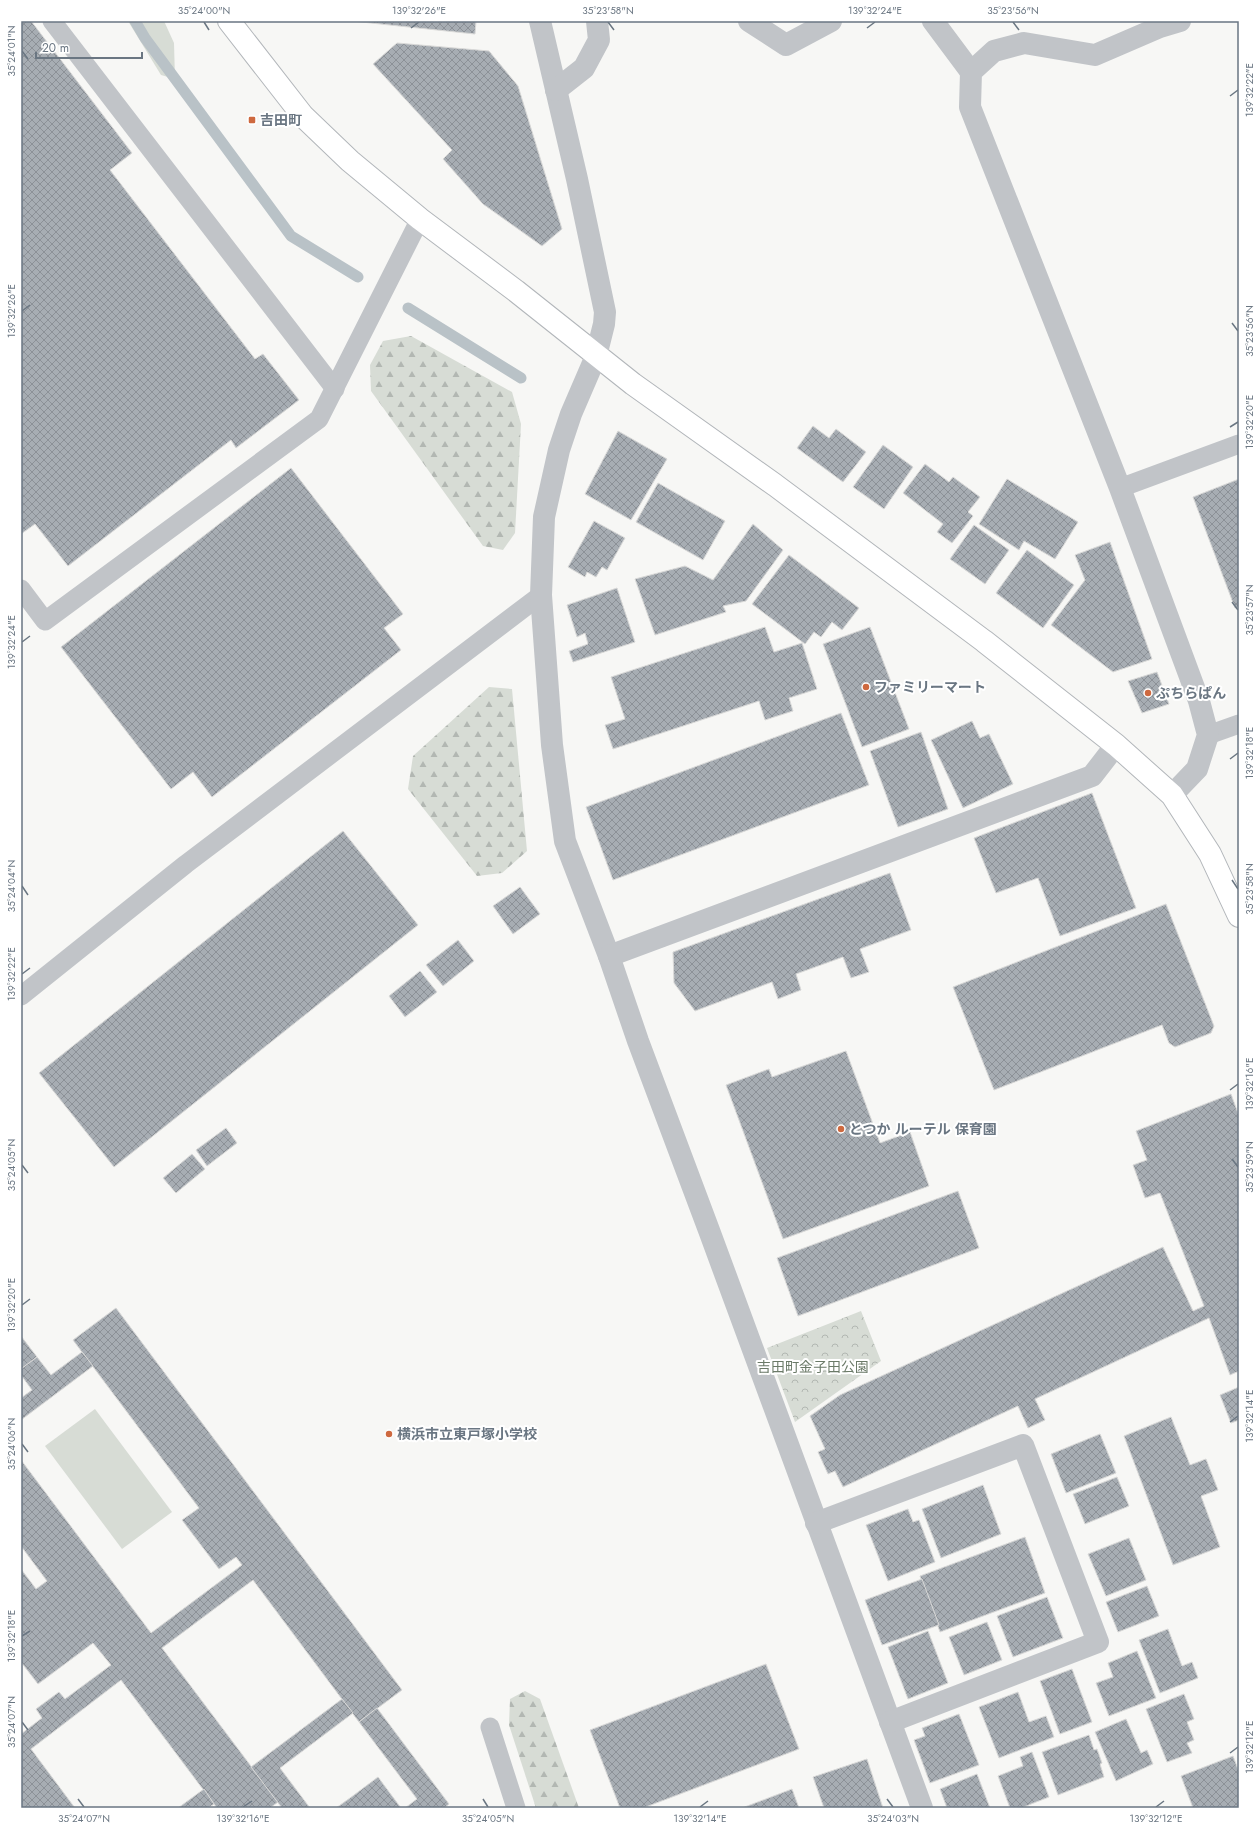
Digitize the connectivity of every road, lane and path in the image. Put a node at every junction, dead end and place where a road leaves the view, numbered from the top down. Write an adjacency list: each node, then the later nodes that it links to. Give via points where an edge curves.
1 (52, 21): 13 (lane)
2 (229, 21): 11 (street, via 303,116 350,161)
3 (540, 21): 10 (street)
4 (597, 21): 10 (street, via 599,40 584,68)
5 (749, 21): 6 (street, via 786,45)
6 (831, 21)
7 (933, 21): 9 (street)
8 (1180, 21): 9 (street, via 1095,55 1024,43 994,51)
9 (971, 72): 15 (street, via 970,107)
10 (556, 90): 12 (street, via 605,312)
11 (420, 219): 12 (street, via 516,291); 13 (lane)
12 (596, 356): 17 (street, via 571,414 559,450 544,517); 20 (street, via 781,489 978,636)
13 (334, 389): 16 (lane, via 319,419 46,621)
14 (1239, 444): 15 (lane)
15 (1120, 488): 19 (street, via 1199,701)
16 (21, 589)
17 (541, 595): 23 (street, via 552,745 565,841); 24 (lane, via 186,864)
18 (1239, 724): 19 (lane)
19 (1208, 735): 21 (street, via 1197,769)
20 (1116, 745): 21 (street); 23 (street, via 1092,776)
21 (1172, 795): 22 (street, via 1210,854)
22 (1239, 916)
23 (609, 956): 25 (street)
24 (21, 996)
25 (816, 1523): 26 (street); 26 (street, via 1023,1445 1098,1642)
26 (890, 1722): 29 (street)
27 (490, 1727): 28 (lane)
28 (516, 1808)
29 (922, 1808)

